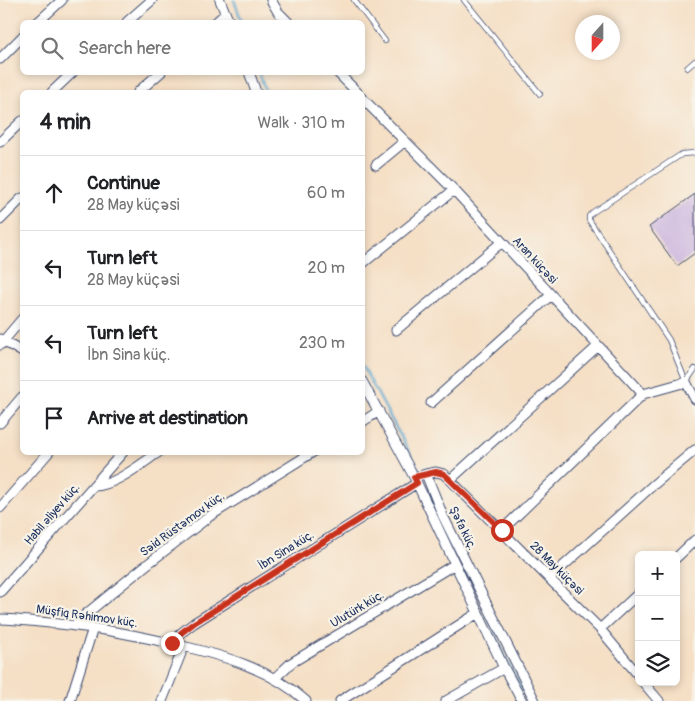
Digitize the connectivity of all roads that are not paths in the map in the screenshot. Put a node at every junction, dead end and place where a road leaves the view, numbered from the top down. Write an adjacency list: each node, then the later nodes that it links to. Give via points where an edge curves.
1 (62, 0): 8 (street)
2 (152, 0): 9 (street)
3 (220, 0): 7 (street)
4 (271, 0): 10 (street)
5 (354, 0): 12 (lane)
6 (464, 0): 24 (lane)
7 (227, 18)
8 (40, 20)
9 (129, 20)
10 (286, 20)
11 (20, 39): 13 (street)
12 (385, 41)
13 (0, 59)
14 (695, 61): 15 (lane)
15 (687, 68)
16 (71, 75): 20 (street)
17 (158, 75): 21 (street)
18 (249, 75): 22 (street)
19 (340, 75): 23 (street)
20 (54, 90)
21 (140, 90)
22 (254, 90)
23 (351, 90)
24 (540, 94)
25 (365, 101): 27 (street, Aran küçəsi)
26 (20, 122): 28 (street)
27 (405, 141): 30 (street); 31 (street, Aran küçəsi)
28 (0, 142)
29 (695, 153): 43 (lane, via 682,154 589,216 669,340)
30 (376, 165)
31 (454, 190): 34 (street, Aran küçəsi); 35 (street)
32 (20, 200): 33 (street)
33 (0, 220)
34 (502, 242): 36 (street, Aran küçəsi); 38 (street)
35 (365, 262)
36 (551, 294): 40 (street, Aran küçəsi); 48 (street)
37 (20, 321): 39 (street)
38 (396, 330)
39 (1, 342): 41 (street)
40 (598, 346): 45 (street, Aran küçəsi); 59 (street)
41 (20, 351)
42 (695, 369): 43 (lane)
43 (686, 382): 45 (street); 47 (street)
44 (365, 386): 49 (street)
45 (643, 394): 62 (street)
46 (20, 399): 51 (street)
47 (695, 399)
48 (431, 403)
49 (379, 411): 50 (street); 58 (street)
50 (365, 420)
51 (0, 423)
52 (695, 450): 66 (street)
53 (46, 455): 61 (street)
54 (120, 455): 60 (street, Habil Əliyev küç.)
55 (153, 455): 60 (street, via 111,483)
56 (308, 455): 71 (street, Səid Rüstəmov küç., via 210,516)
57 (426, 474): 58 (street); 59 (street, 28 May küçəsi, via 440,472); 86 (street, Şəfa küç., via 443,516)
58 (416, 480): 65 (street); 74 (street, İbn Sina küç., via 194,623)
59 (450, 480): 62 (street, 28 May küçəsi)
60 (93, 486): 67 (street, Habil Əliyev küç.)
61 (0, 508)
62 (502, 530): 66 (street, 28 May küçəsi)
63 (695, 540): 64 (street)
64 (680, 554)
65 (455, 564): 69 (street); 78 (street, Ulutürk küç., via 291,663)
66 (550, 578): 73 (street, 28 May küçəsi)
67 (0, 592)
68 (636, 596): 73 (street)
69 (478, 613): 76 (street); 83 (street)
70 (0, 619): 71 (street, Müşfiq Rəhimov küç.)
71 (74, 626): 72 (street, Müşfiq Rəhimov küç.)
72 (92, 628): 74 (street, Müşfiq Rəhimov küç.); 80 (street)
73 (600, 629): 77 (street, 28 May küçəsi)
74 (172, 643): 75 (street, Müşfiq Rəhimov küç.)
75 (184, 646): 78 (street, Müşfiq Rəhimov küç., via 220,654); 81 (street)
76 (504, 668): 84 (street); 85 (street)
77 (635, 671)
78 (275, 678): 82 (street, Müşfiq Rəhimov küç.)
79 (647, 686): 87 (street)
80 (70, 701)
81 (162, 701)
82 (306, 701)
83 (340, 701)
84 (446, 701)
85 (522, 701)
86 (535, 701)
87 (659, 701)

